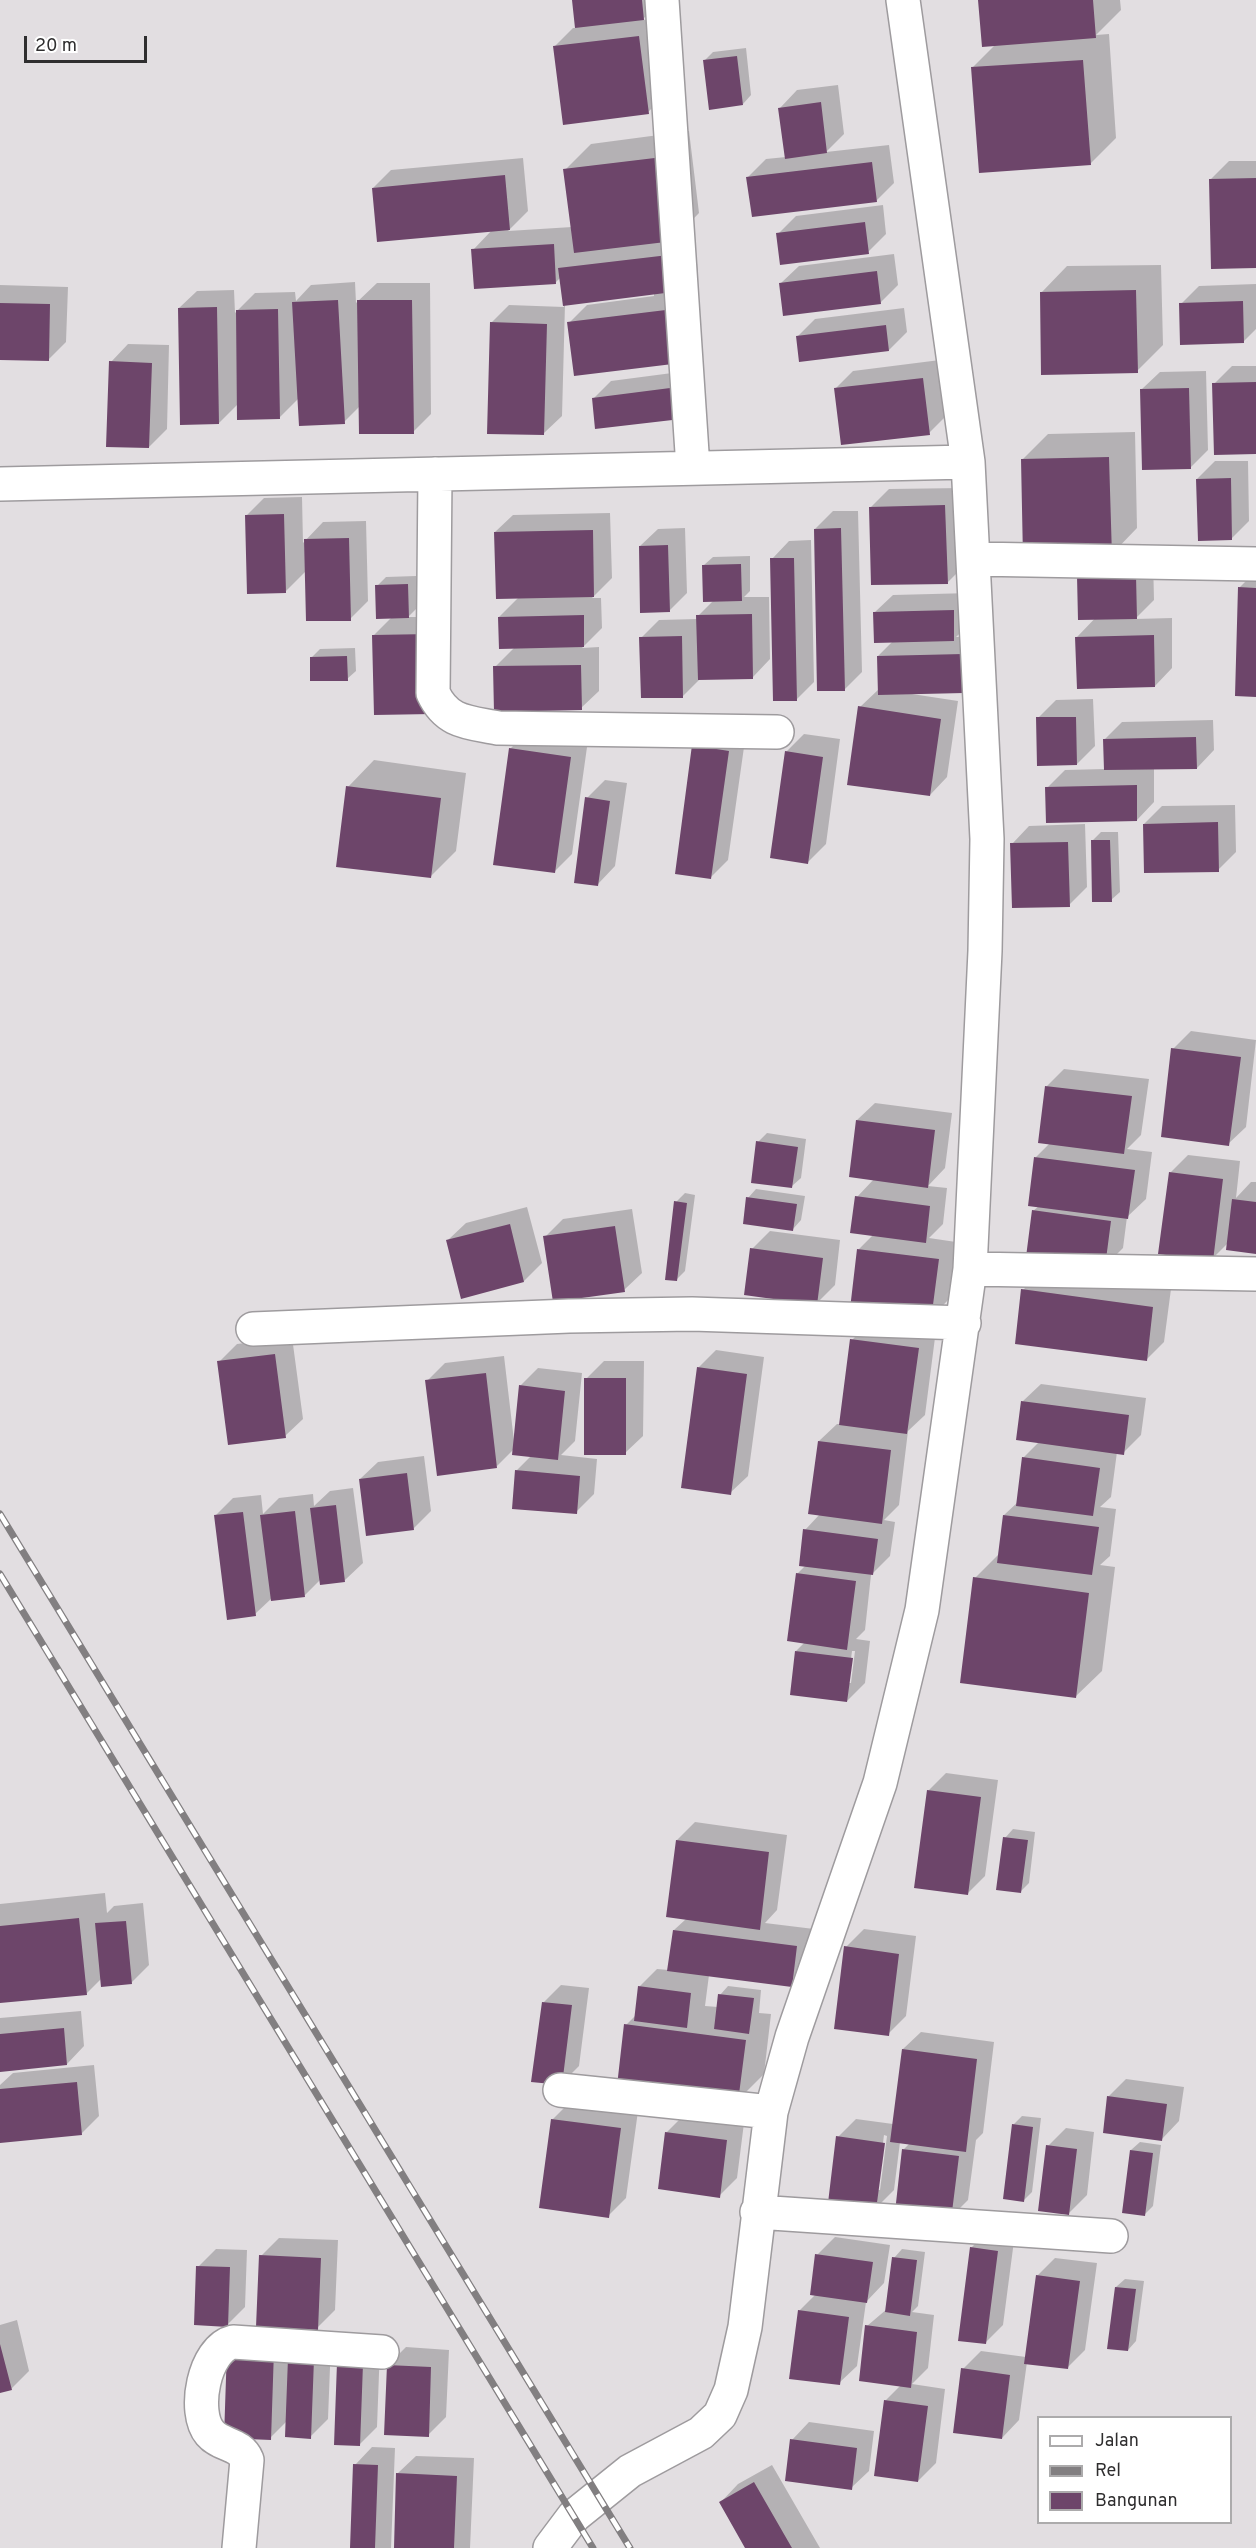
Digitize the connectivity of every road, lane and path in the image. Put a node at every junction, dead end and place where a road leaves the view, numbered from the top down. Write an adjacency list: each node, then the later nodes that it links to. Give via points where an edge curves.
1 (662, 0): 4 (street)
2 (903, 0): 3 (street)
3 (968, 462): 4 (street); 7 (street)
4 (693, 468): 5 (street)
5 (435, 474): 6 (street); 9 (street, via 433,693 440,709 456,719 498,728)
6 (0, 484)
7 (974, 559): 8 (street); 10 (street, via 987,839)
8 (1256, 564)
9 (777, 732)
10 (970, 1269): 11 (street); 12 (street)
11 (1256, 1274)
12 (964, 1323): 13 (street, via 692,1314); 15 (street, via 922,1610 880,1783 792,2037)
13 (253, 1329)
14 (560, 2090): 15 (street)
15 (771, 2112): 16 (street)
16 (757, 2212): 17 (street); 20 (street, via 745,2327 731,2390 720,2415 701,2433 630,2471 574,2516)
17 (1111, 2236)
18 (382, 2352): 19 (street, via 233,2342 217,2351 207,2368 202,2390 204,2420 210,2433 238,2448 247,2460)
19 (239, 2548)
20 (550, 2548)

